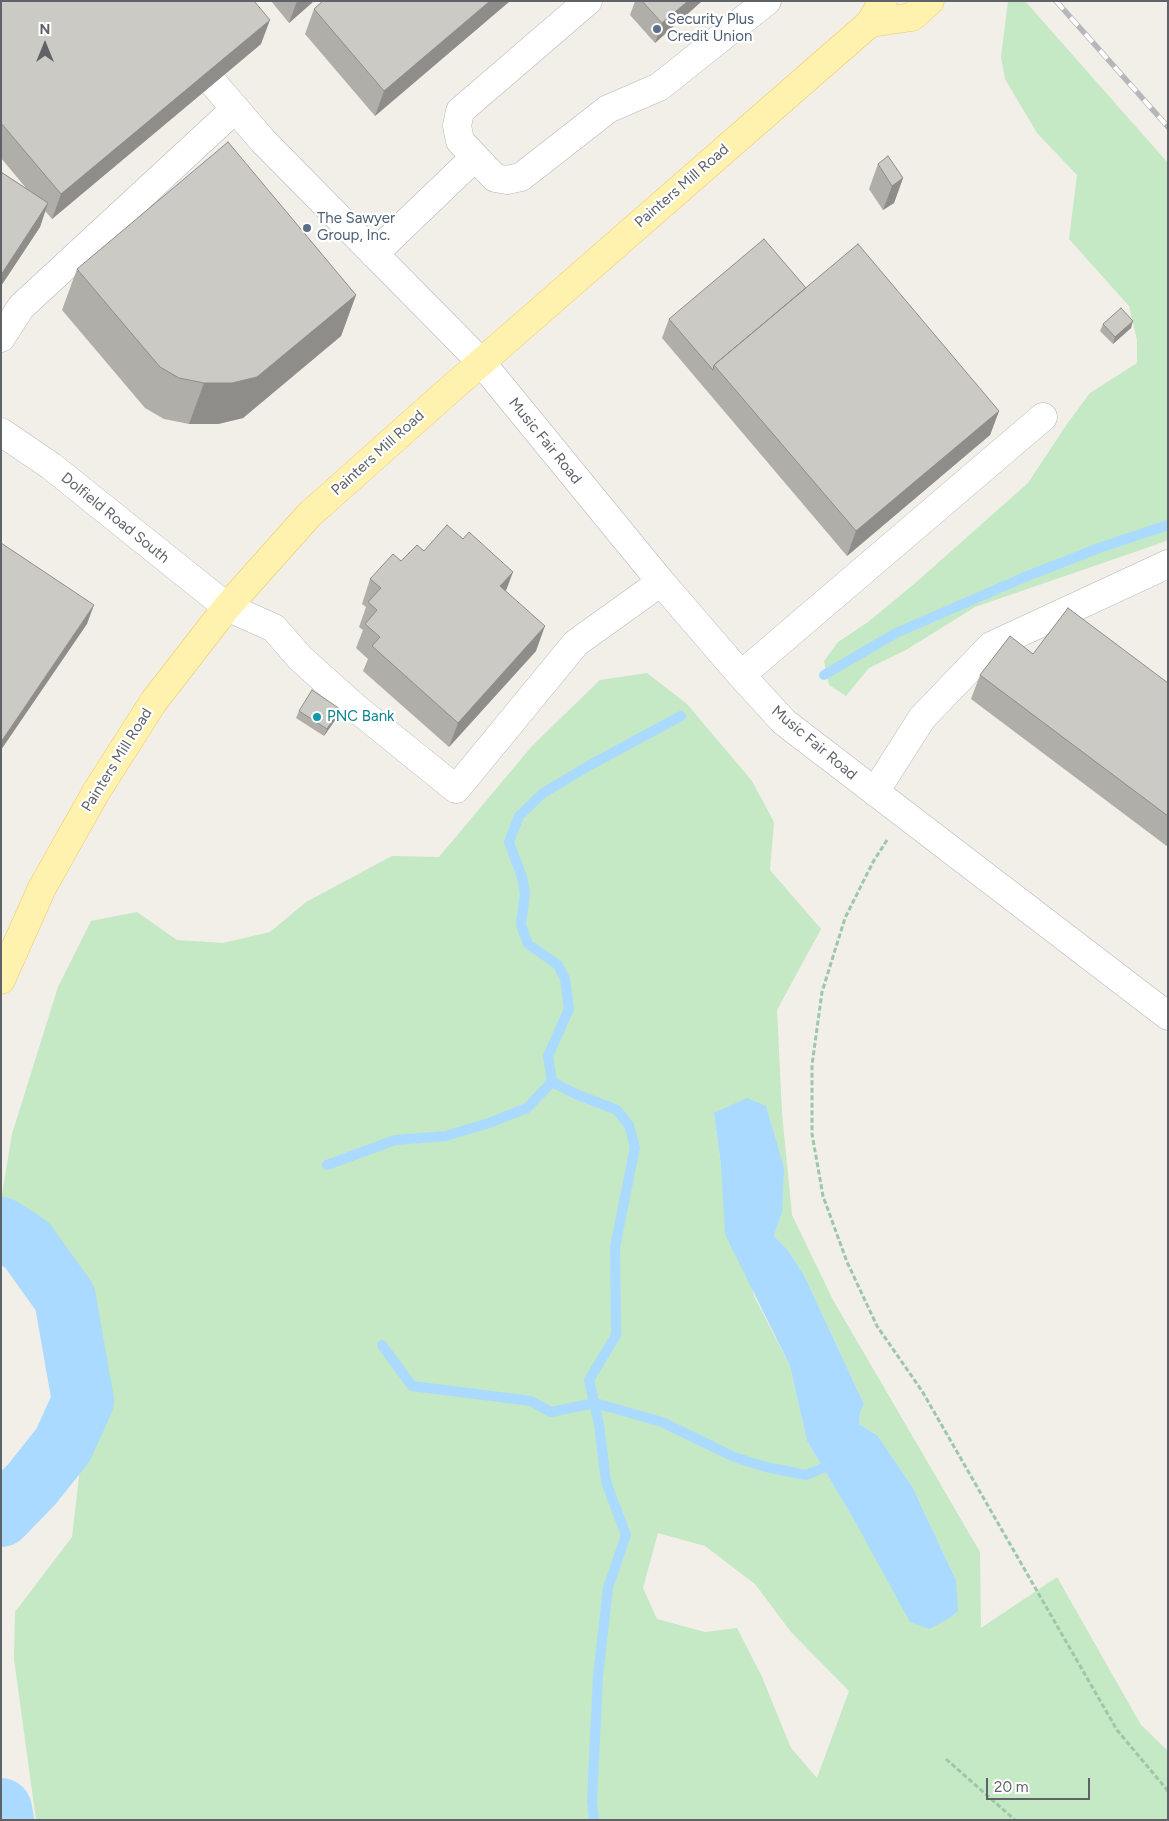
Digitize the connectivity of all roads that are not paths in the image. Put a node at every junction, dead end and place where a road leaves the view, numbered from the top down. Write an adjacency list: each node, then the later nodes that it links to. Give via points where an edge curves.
1 (588, 1): 7 (street, via 460,111 457,126 460,141)
2 (767, 1): 7 (street, via 660,86 608,109 521,177 495,178)
3 (930, 1): 4 (main road, Painters Mill Road, via 912,17)
4 (876, 12): 10 (main road, Painters Mill Road)
5 (214, 84): 6 (street, Music Fair Road)
6 (235, 109): 8 (street, Music Fair Road); 9 (street, via 21,307)
7 (475, 157): 8 (street)
8 (374, 254): 10 (street, Music Fair Road)
9 (1, 338)
10 (480, 362): 14 (street, Music Fair Road); 15 (main road, Painters Mill Road, via 309,516)
11 (1043, 417): 16 (street)
12 (1, 432): 15 (street, Dolfield Road South, via 51,466)
13 (1168, 564): 17 (street, via 991,646 922,718)
14 (661, 582): 15 (street, Dolfield Road South, via 576,644 456,789 357,709 300,658 274,628); 16 (street, Music Fair Road)
15 (226, 607): 18 (main road, Painters Mill Road, via 154,701 96,792 42,888)
16 (741, 675): 17 (street, Music Fair Road, via 784,722)
17 (875, 792): 19 (street, Music Fair Road)
18 (1, 980)
19 (1168, 1016)

